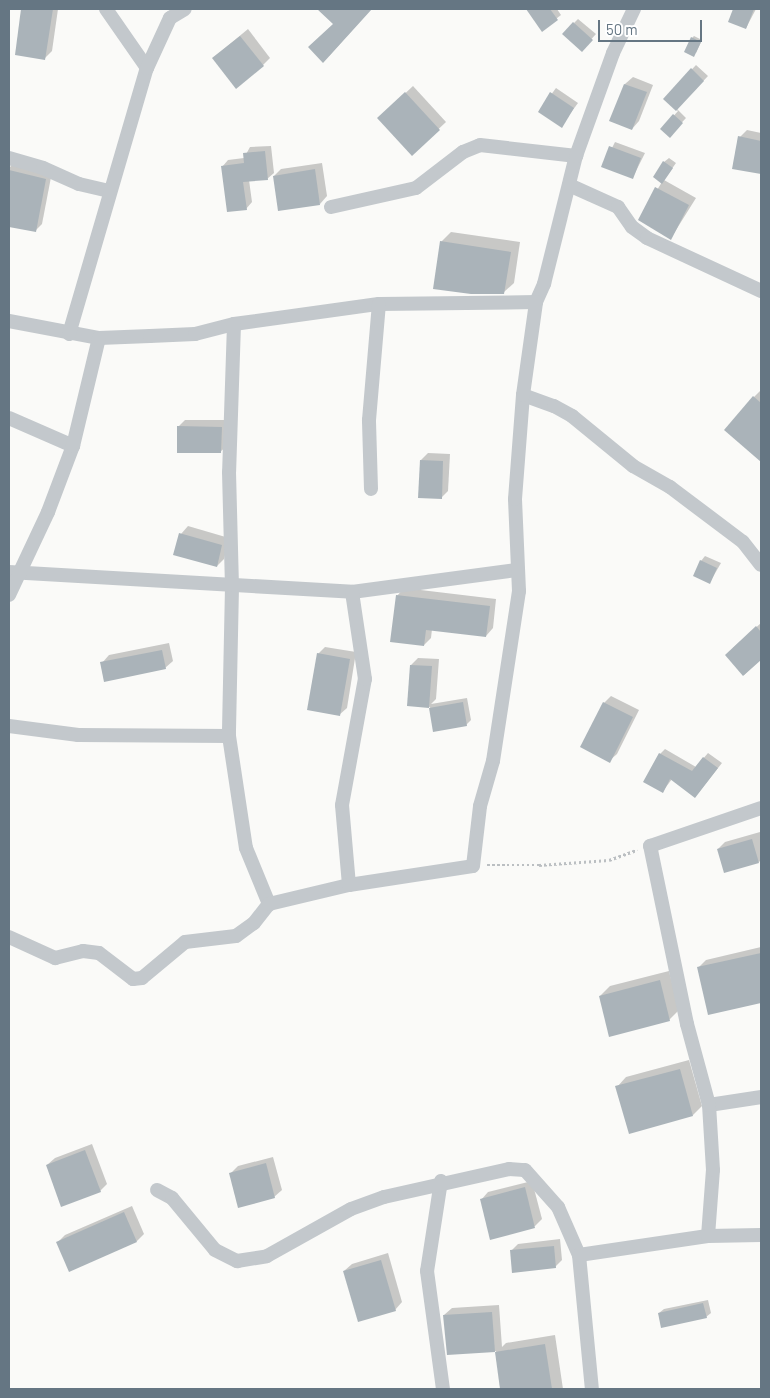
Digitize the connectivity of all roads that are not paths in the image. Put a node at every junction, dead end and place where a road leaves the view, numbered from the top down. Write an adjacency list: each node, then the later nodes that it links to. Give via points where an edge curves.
1 (106, 9): 4 (street)
2 (184, 9): 4 (street, via 170,18)
3 (634, 9): 5 (street, via 613,52)
4 (147, 68): 8 (street)
5 (576, 156): 7 (street); 9 (street, via 480,145 463,152 416,188)
6 (9, 158): 8 (street, via 79,184)
7 (569, 185): 10 (street, via 618,207 632,226 647,238); 11 (street, via 544,284)
8 (110, 191): 15 (street)
9 (331, 207)
10 (761, 292)
11 (536, 302): 12 (street); 17 (street)
12 (379, 304): 14 (street); 20 (street, via 369,420)
13 (9, 321): 15 (street)
14 (234, 324): 16 (street, via 195,334); 24 (street, via 229,472)
15 (69, 334): 16 (street)
16 (99, 338): 19 (street)
17 (523, 395): 21 (street, via 572,416 633,466 670,487 743,542); 22 (street, via 515,499)
18 (9, 418): 19 (street)
19 (73, 446): 23 (street, via 48,512)
20 (371, 489)
21 (761, 565)
22 (516, 570): 25 (street); 30 (street, via 518,591 512,645 493,761 480,806 473,866)
23 (14, 572): 24 (street); 26 (street)
24 (232, 587): 25 (street); 28 (street)
25 (352, 592): 30 (street, via 365,678 342,805)
26 (9, 596)
27 (9, 726): 28 (street, via 78,735)
28 (229, 736): 31 (street, via 246,848)
29 (761, 808): 34 (street, via 650,846 687,1024)
30 (350, 885): 31 (street)
31 (269, 904): 32 (street, via 254,923 236,936 185,942 142,978 133,979 100,953 83,951 55,958)
32 (9, 937)
33 (761, 1097): 34 (street)
34 (710, 1105): 38 (street, via 713,1170)
35 (441, 1181): 36 (street, via 351,1209 267,1256 237,1261 214,1250 172,1198); 39 (street, via 509,1169 525,1170 558,1207); 40 (street, via 427,1271)
36 (157, 1190)
37 (761, 1235): 38 (street)
38 (708, 1236): 39 (street)
39 (579, 1255): 41 (street)
40 (442, 1389)
41 (592, 1389)

